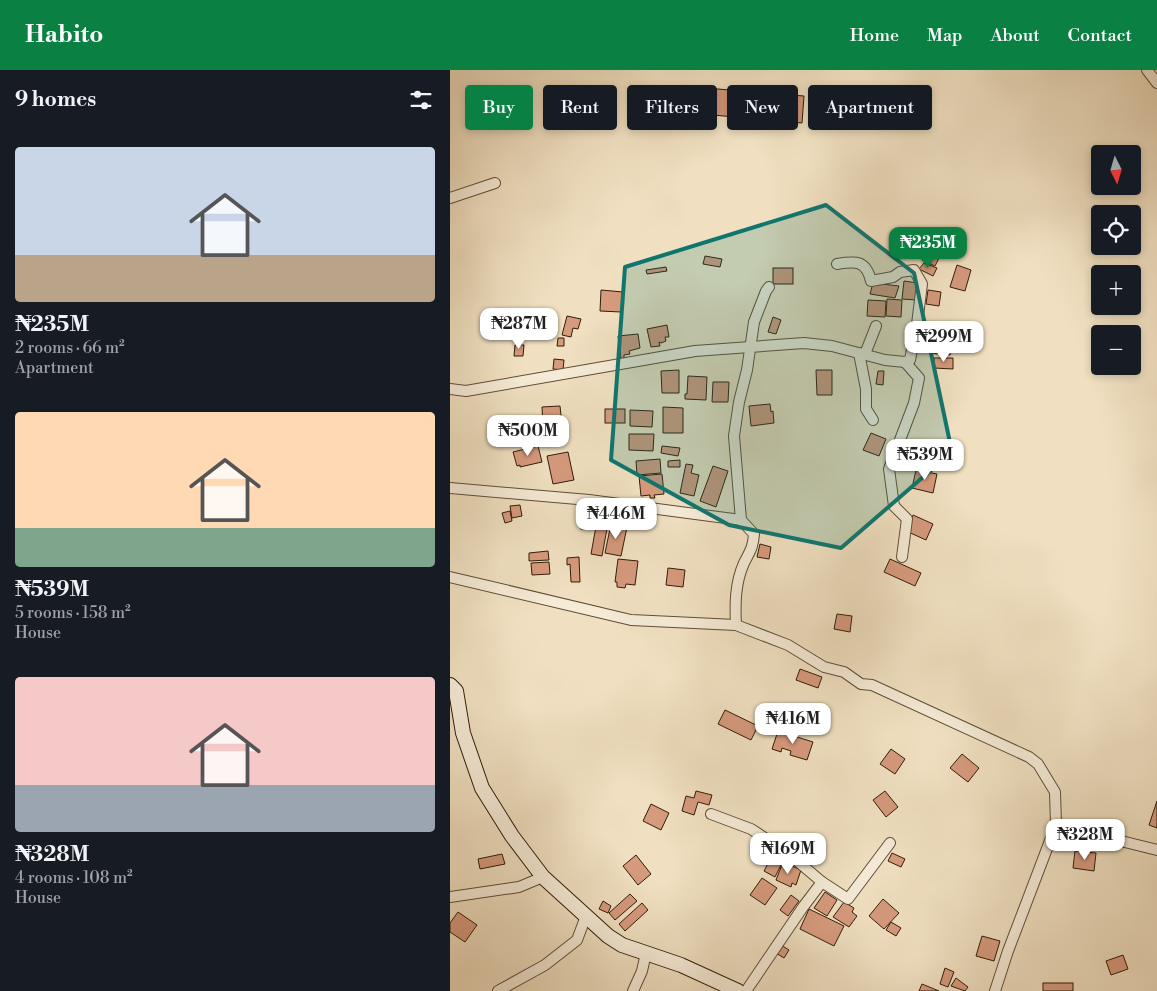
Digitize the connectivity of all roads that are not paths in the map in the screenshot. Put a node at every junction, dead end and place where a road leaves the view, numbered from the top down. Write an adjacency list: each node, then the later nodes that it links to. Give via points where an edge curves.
1 (1147, 70): 2 (street)
2 (1157, 83)
3 (495, 183): 4 (street)
4 (450, 198)
5 (837, 264): 10 (street, via 863,265 868,270 870,281 914,270 922,284 912,352 910,360)
6 (769, 288): 8 (street, via 754,322)
7 (876, 326): 9 (street)
8 (751, 348): 9 (street, via 804,344 832,346); 11 (street, via 695,351 466,391); 14 (street, via 734,436)
9 (862, 354): 10 (street); 12 (street, via 866,409)
10 (905, 362): 15 (street, via 919,378 914,403 889,469 894,506 907,518)
11 (450, 389)
12 (873, 420)
13 (450, 488): 14 (street, via 589,500)
14 (741, 520): 17 (street, via 754,534 754,546 744,564 735,595)
15 (902, 557)
16 (450, 577): 17 (street, via 631,620)
17 (736, 625): 20 (street, via 788,645 824,667 844,672 861,684 872,685 1029,757 1038,764 1055,792)
18 (450, 685): 23 (street, via 456,691 463,733 482,788)
19 (711, 814): 24 (street, via 751,829 789,854)
20 (1056, 825): 22 (street); 32 (street)
21 (890, 843): 24 (street, via 848,899)
22 (1157, 850)
23 (543, 877): 25 (street, via 518,887); 26 (street)
24 (822, 882): 31 (street)
25 (450, 897)
26 (586, 916): 27 (street, via 622,945); 28 (street, via 577,940 545,965)
27 (646, 953): 29 (street); 30 (street)
28 (498, 991)
29 (633, 991)
30 (737, 991)
31 (746, 991)
32 (995, 991)

